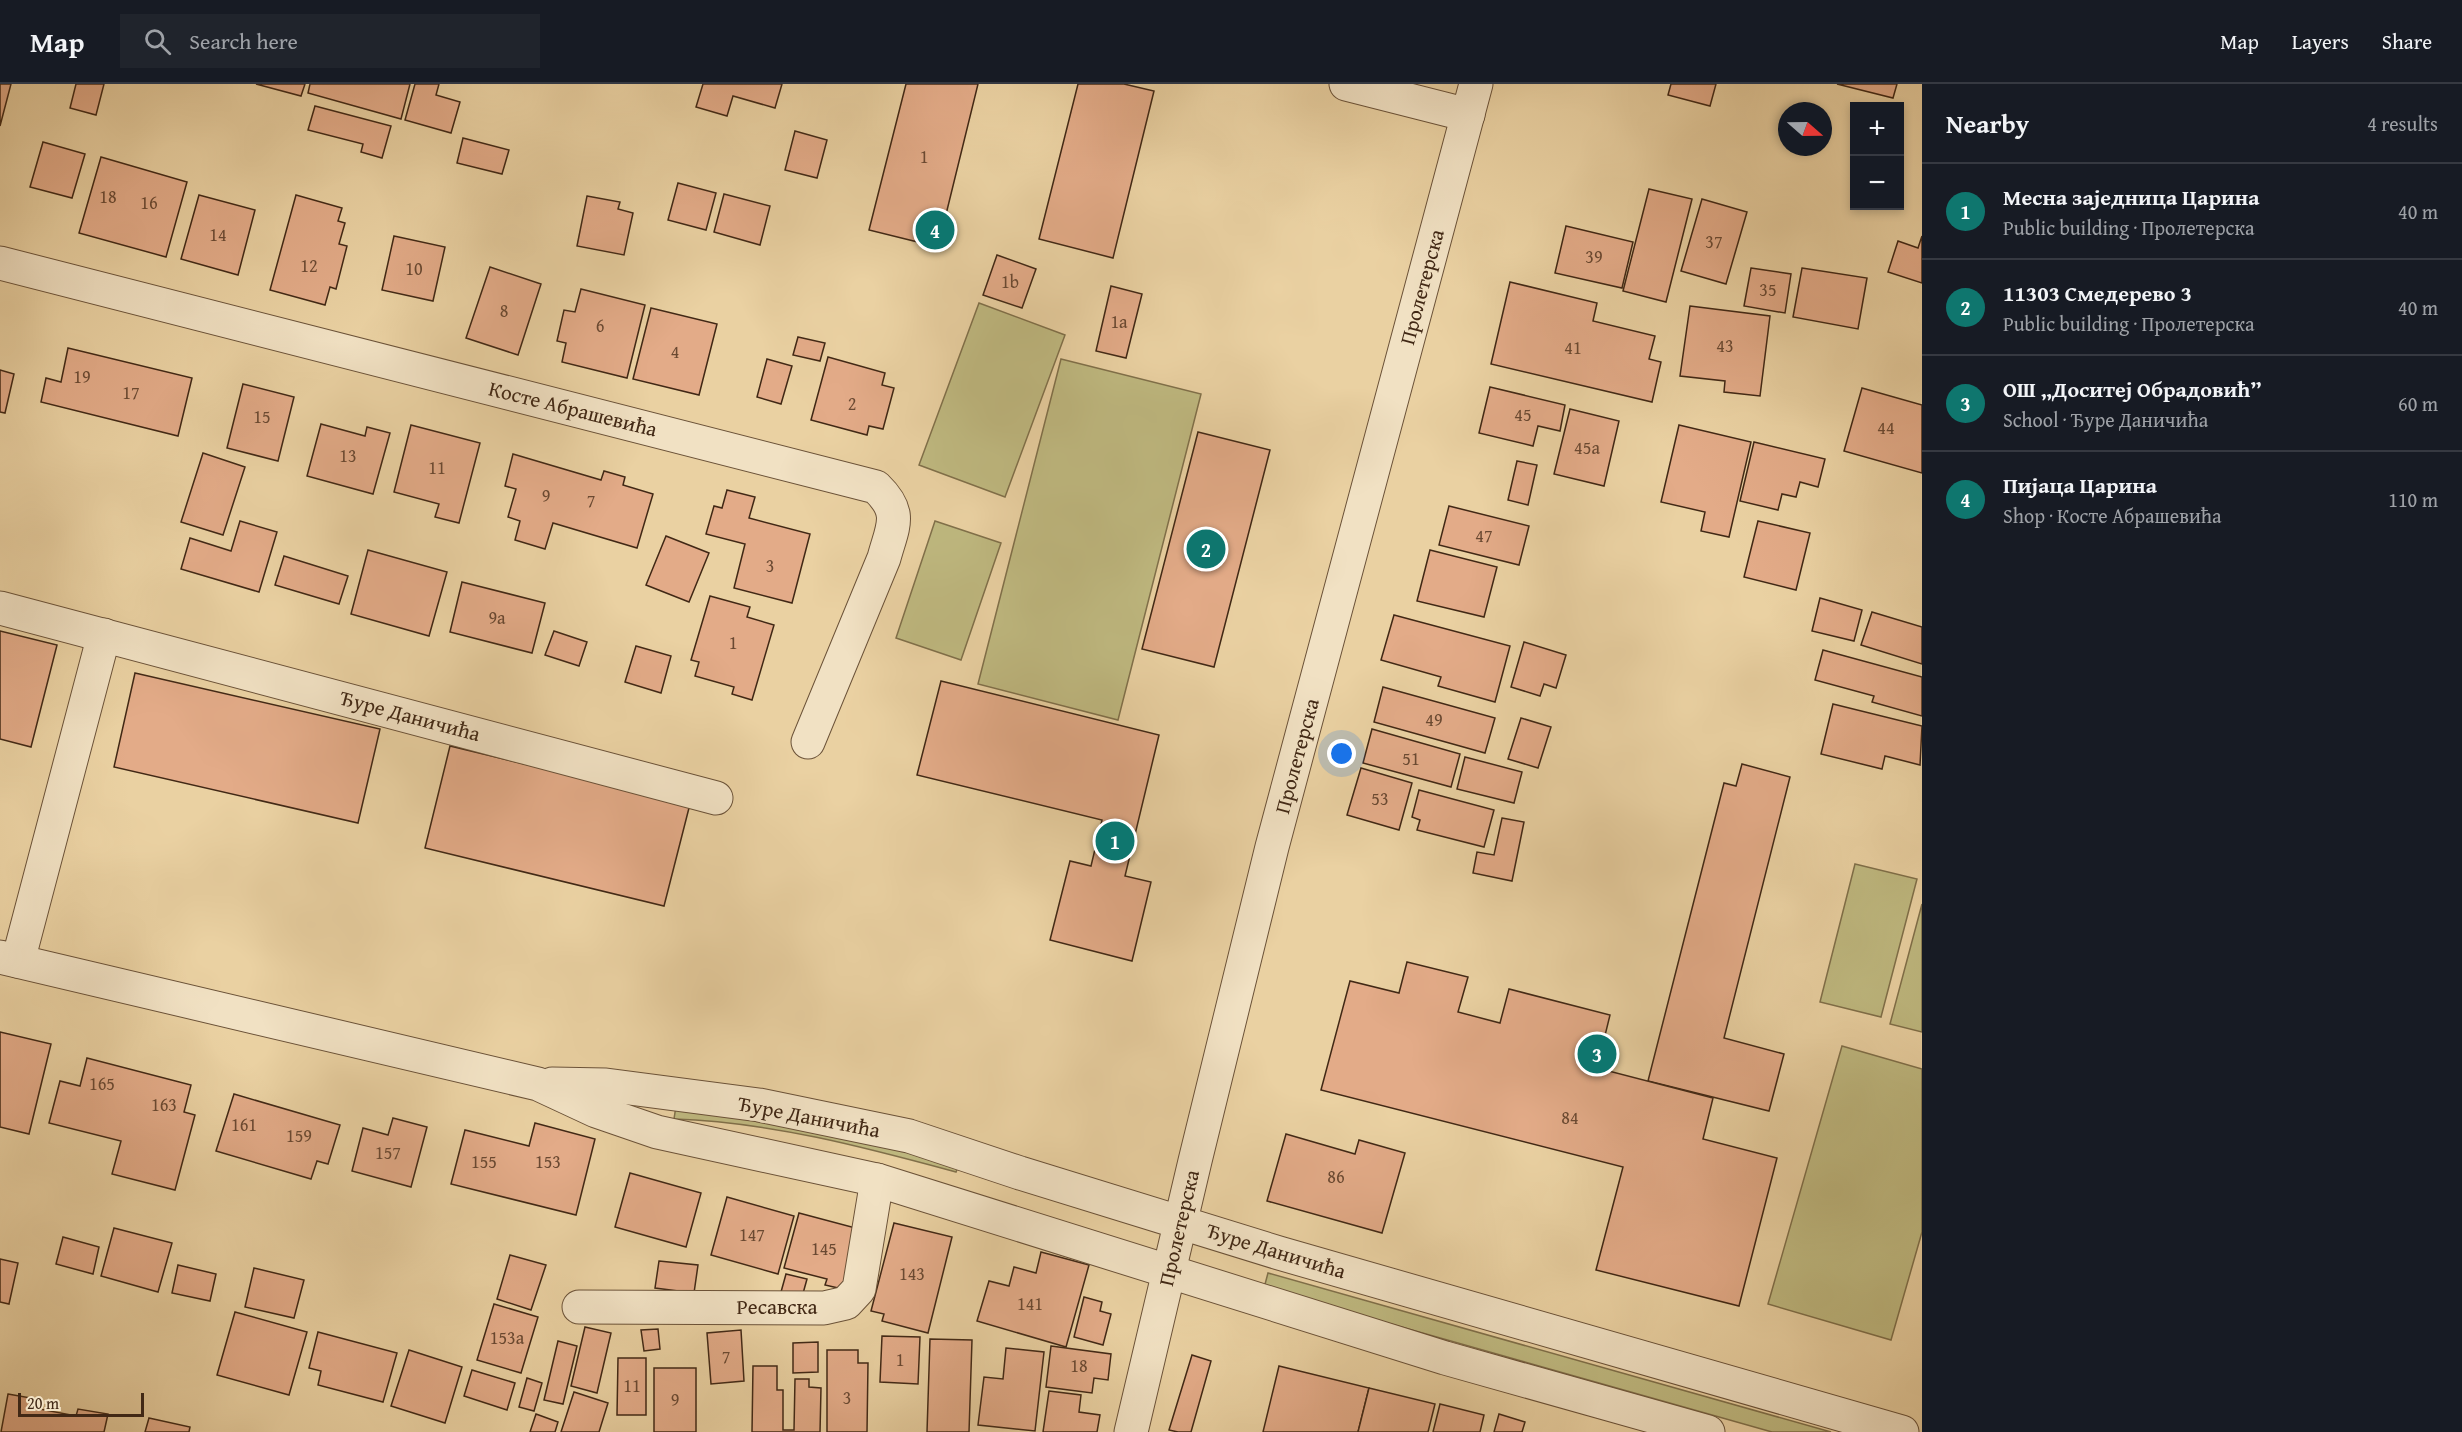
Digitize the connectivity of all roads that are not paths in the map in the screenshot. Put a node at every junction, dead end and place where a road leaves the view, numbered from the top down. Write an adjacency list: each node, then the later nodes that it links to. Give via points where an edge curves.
1 (1346, 84): 3 (street)
2 (1476, 84): 3 (street, Пролетерска)
3 (1468, 115): 12 (street, Пролетерска, via 1272,847)
4 (0, 263): 7 (street, Косте Абрашевића, via 876,487 894,510 892,529 884,558)
5 (0, 608): 6 (street, Ђуре Даничића)
6 (104, 634): 8 (street, Ђуре Даничића); 9 (street, Ђуре Даничића)
7 (808, 742)
8 (716, 798)
9 (9, 959): 10 (street, Ђуре Даничића)
10 (538, 1084): 11 (street, Ђуре Даничића, via 596,1111 657,1132); 12 (street, Ђуре Даничића, via 606,1085 759,1105 859,1124 909,1136)
11 (877, 1180): 13 (street, Ђуре Даничића); 14 (street, Ресавска, via 858,1289 846,1303 824,1308)
12 (1181, 1222): 13 (street, Пролетерска); 17 (street, Ђуре Даничића)
13 (1168, 1273): 15 (street, Пролетерска); 16 (street, Ђуре Даничића, via 1456,1361)
14 (579, 1307)
15 (1131, 1432)
16 (1708, 1432)
17 (1902, 1432)

